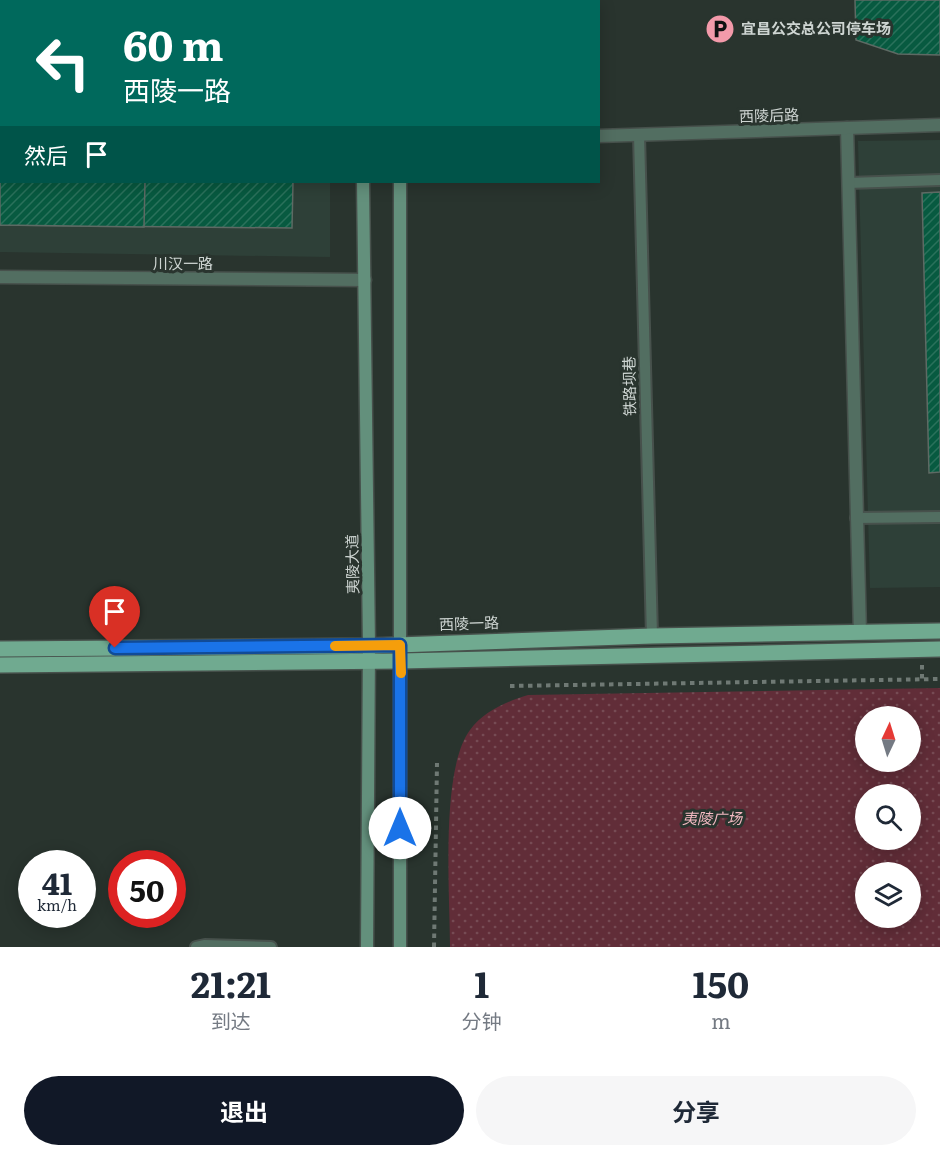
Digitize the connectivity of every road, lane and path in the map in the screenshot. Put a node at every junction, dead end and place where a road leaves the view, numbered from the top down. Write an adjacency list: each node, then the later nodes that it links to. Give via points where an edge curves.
1 (940, 125): 2 (street, 西陵后路)
2 (847, 128): 3 (street, 西陵后路); 8 (street)
3 (639, 135): 4 (street, 西陵后路); 15 (lane, 铁路坝巷)
4 (600, 136)
5 (940, 180): 8 (lane)
6 (363, 183): 10 (main road, 夷陵大道)
7 (400, 183): 16 (main road)
8 (848, 183): 12 (street)
9 (0, 278): 10 (street, 川汉一路)
10 (365, 280): 17 (main road, 夷陵大道)
11 (940, 517): 12 (lane)
12 (856, 518): 14 (street)
13 (940, 631): 14 (main road, 西陵一路)
14 (860, 633): 15 (main road, 西陵一路)
15 (651, 636): 16 (main road, 西陵一路)
16 (400, 645): 17 (main road, 西陵一路); 20 (main road)
17 (369, 646): 18 (main road, 西陵一路); 21 (main road, 夷陵大道)
18 (0, 649)
19 (940, 649): 20 (main road)
20 (401, 661): 21 (main road); 31 (main road)
21 (369, 662): 22 (main road); 30 (main road, 夷陵大道)
22 (0, 665)
23 (940, 679): 24 (path)
24 (655, 684): 25 (path); 26 (path)
25 (510, 686)
26 (655, 693)
27 (437, 763): 32 (path)
28 (196, 947): 29 (lane)
29 (271, 947)
30 (367, 947)
31 (400, 947)
32 (434, 947)

